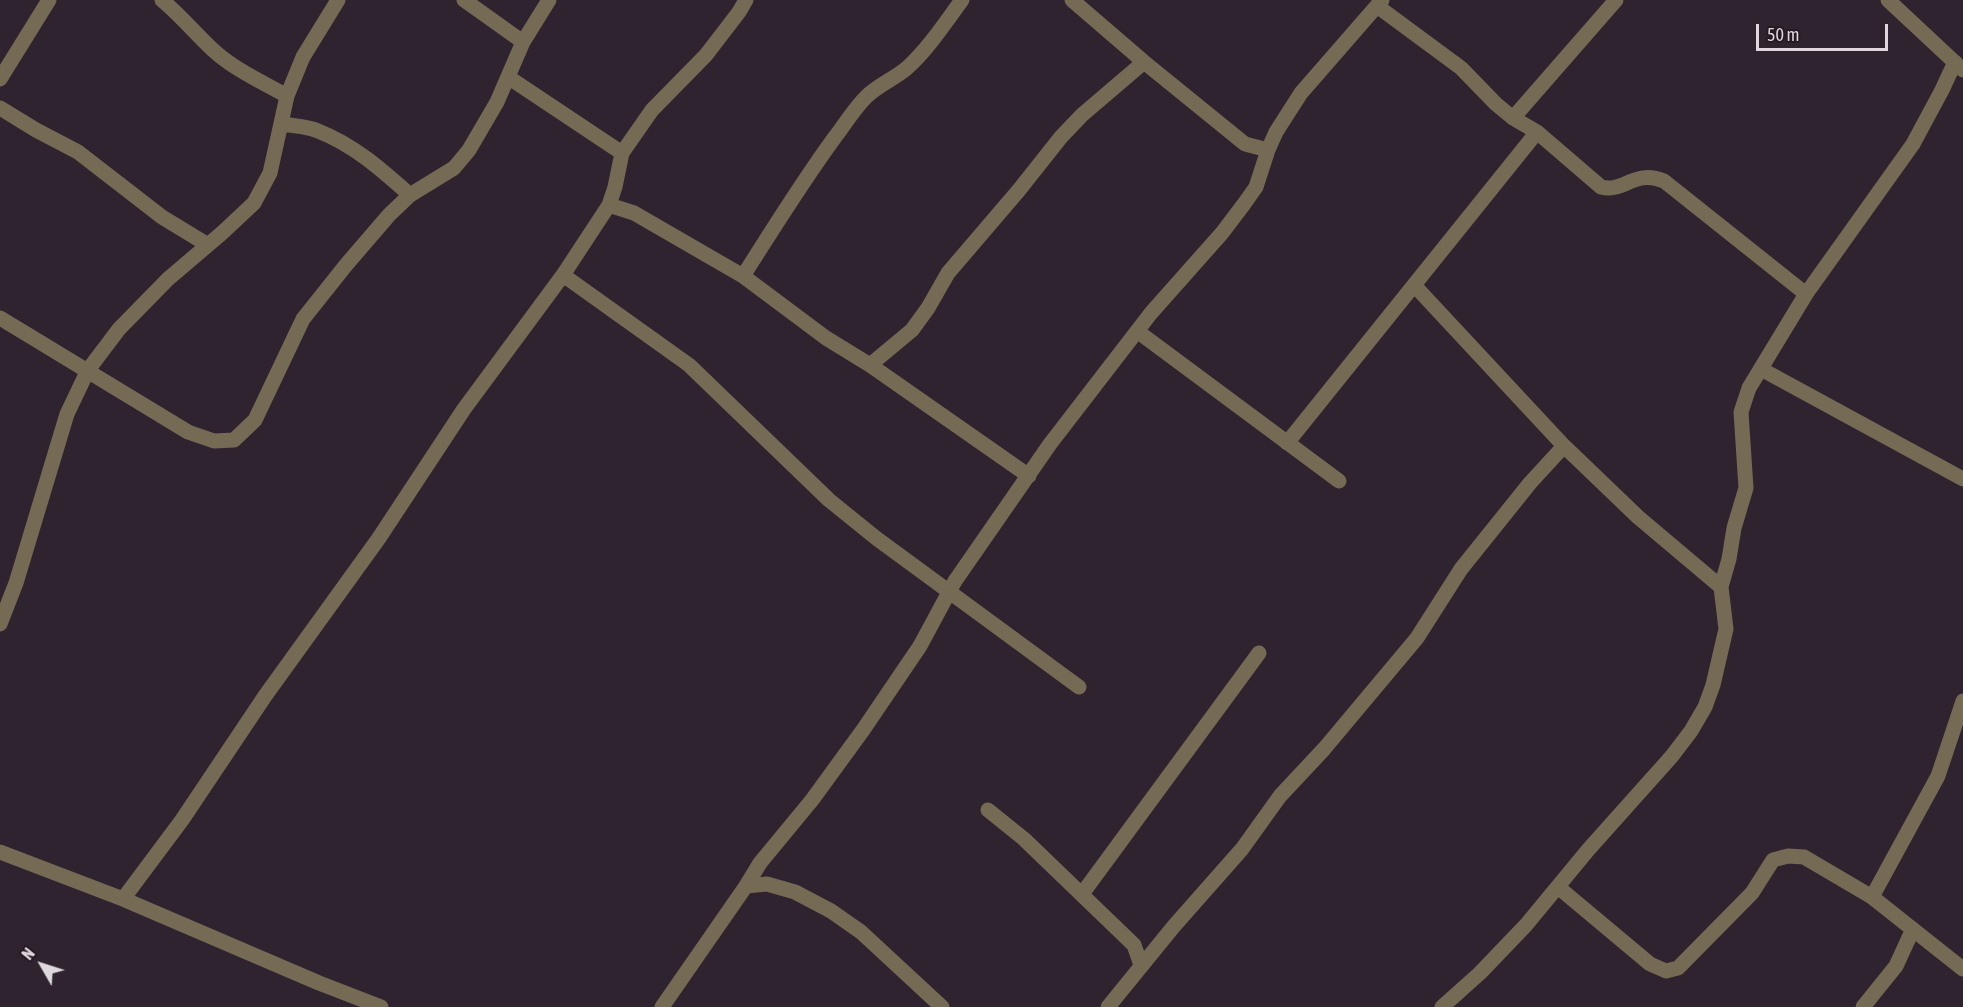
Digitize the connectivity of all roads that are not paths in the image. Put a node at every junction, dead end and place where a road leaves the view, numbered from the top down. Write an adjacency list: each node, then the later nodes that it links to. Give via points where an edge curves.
1 (49, 0): 16 (street)
2 (162, 0): 17 (street, via 234,66)
3 (338, 0): 17 (street, via 303,57)
4 (464, 0): 12 (street)
5 (549, 0): 12 (street)
6 (746, 0): 23 (street, via 706,55 652,110)
7 (962, 0): 28 (street, via 909,66 866,97 812,168)
8 (1072, 0): 13 (street)
9 (1616, 0): 19 (street)
10 (1893, 2): 14 (street)
11 (1379, 3): 19 (street, via 1461,69); 22 (street, via 1301,93)
12 (523, 42): 15 (street)
13 (1144, 62): 22 (street, via 1245,144); 33 (street, via 1068,130 948,273 912,330)
14 (1959, 66): 30 (street, via 1912,144)
15 (508, 77): 23 (street); 24 (street, via 469,150 454,168)
16 (0, 79)
17 (287, 96): 20 (street)
18 (0, 108): 26 (street, via 78,152 162,217)
19 (1513, 118): 21 (street)
20 (282, 124): 24 (street, via 317,130 348,146 375,163); 26 (street, via 270,173 254,203)
21 (1538, 132): 29 (street); 30 (street, via 1601,187 1610,189 1638,177 1664,181)
22 (1268, 150): 32 (street, via 1256,187 1244,204)
23 (622, 153): 25 (street)
24 (410, 195): 35 (street, via 303,319 255,420 234,440 214,441 188,432)
25 (609, 205): 27 (street); 28 (street, via 634,213)
26 (208, 245): 35 (street, via 119,329)
27 (563, 275): 42 (street, via 689,365 829,500); 53 (street, via 464,409 379,538)
28 (743, 276): 33 (street, via 826,338)
29 (1414, 285): 36 (street); 37 (street)
30 (1806, 294): 34 (street)
31 (0, 318): 35 (street)
32 (1137, 331): 36 (street); 38 (street)
33 (870, 364): 38 (street)
34 (1761, 369): 39 (street); 41 (street, via 1741,412 1746,488)
35 (88, 370): 43 (street, via 67,414)
36 (1287, 443): 40 (street)
37 (1564, 446): 41 (street, via 1638,517); 55 (street, via 1461,568 1417,638 1280,796 1242,849)
38 (1029, 476): 42 (street)
39 (1963, 479)
40 (1339, 481)
41 (1721, 586): 50 (street, via 1726,629 1705,707 1672,756)
42 (949, 591): 45 (street); 49 (street, via 920,646 863,730)
43 (0, 624)
44 (1259, 653): 51 (street)
45 (1079, 687)
46 (1963, 701): 52 (street, via 1938,776)
47 (988, 810): 51 (street)
48 (0, 852): 53 (street)
49 (746, 886): 58 (street); 59 (street, via 767,884 795,892 831,912 861,932)
50 (1558, 887): 52 (street, via 1650,964 1666,971 1678,968 1752,893 1773,860 1804,857); 61 (street, via 1501,952)
51 (1082, 894): 55 (street, via 1134,945)
52 (1872, 897): 54 (street)
53 (123, 899): 57 (street)
54 (1913, 929): 56 (street); 62 (street, via 1896,966)
55 (1142, 965): 60 (street)
56 (1963, 969)
57 (381, 1007)
58 (662, 1007)
59 (942, 1007)
60 (1107, 1007)
61 (1442, 1007)
62 (1863, 1007)

